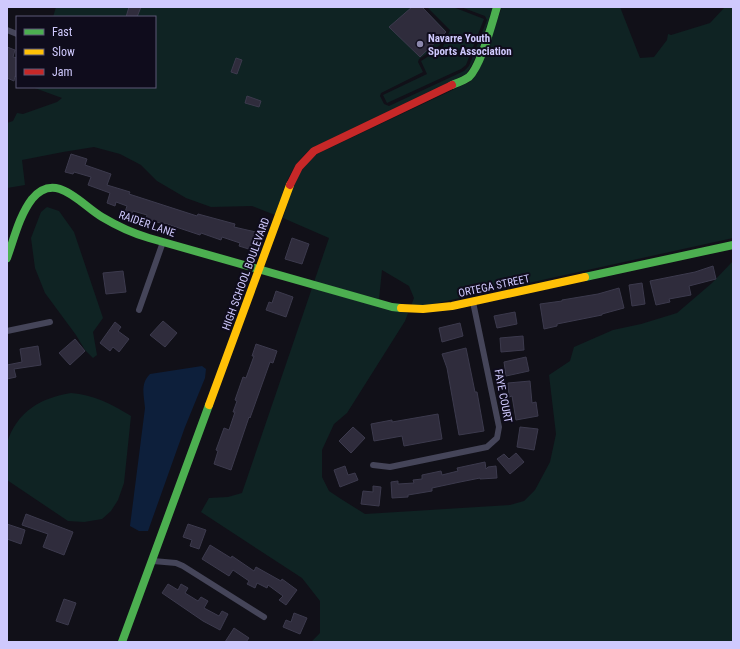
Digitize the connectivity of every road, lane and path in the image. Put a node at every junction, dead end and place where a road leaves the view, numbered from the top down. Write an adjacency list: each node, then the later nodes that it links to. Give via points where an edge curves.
1 (498, 7): 5 (street, HIGH SCHOOL BOULEVARD, via 479,59 469,77 314,151 304,159 292,179)
2 (163, 242): 4 (street, RAIDER LANE, via 114,225 68,191 48,189 39,192 28,202); 5 (street, RAIDER LANE); 7 (street)
3 (733, 245): 6 (street, ORTEGA STREET)
4 (7, 258)
5 (260, 270): 6 (street, ORTEGA STREET, via 410,310 434,309); 11 (street, HIGH SCHOOL BOULEVARD)
6 (473, 302): 10 (street, FAYE COURT, via 500,427 497,438 487,447 390,467)
7 (139, 310)
8 (50, 322): 9 (street)
9 (7, 331)
10 (373, 465)
11 (153, 561): 12 (street, via 183,566); 13 (street, HIGH SCHOOL BOULEVARD)
12 (264, 617)
13 (122, 642)

